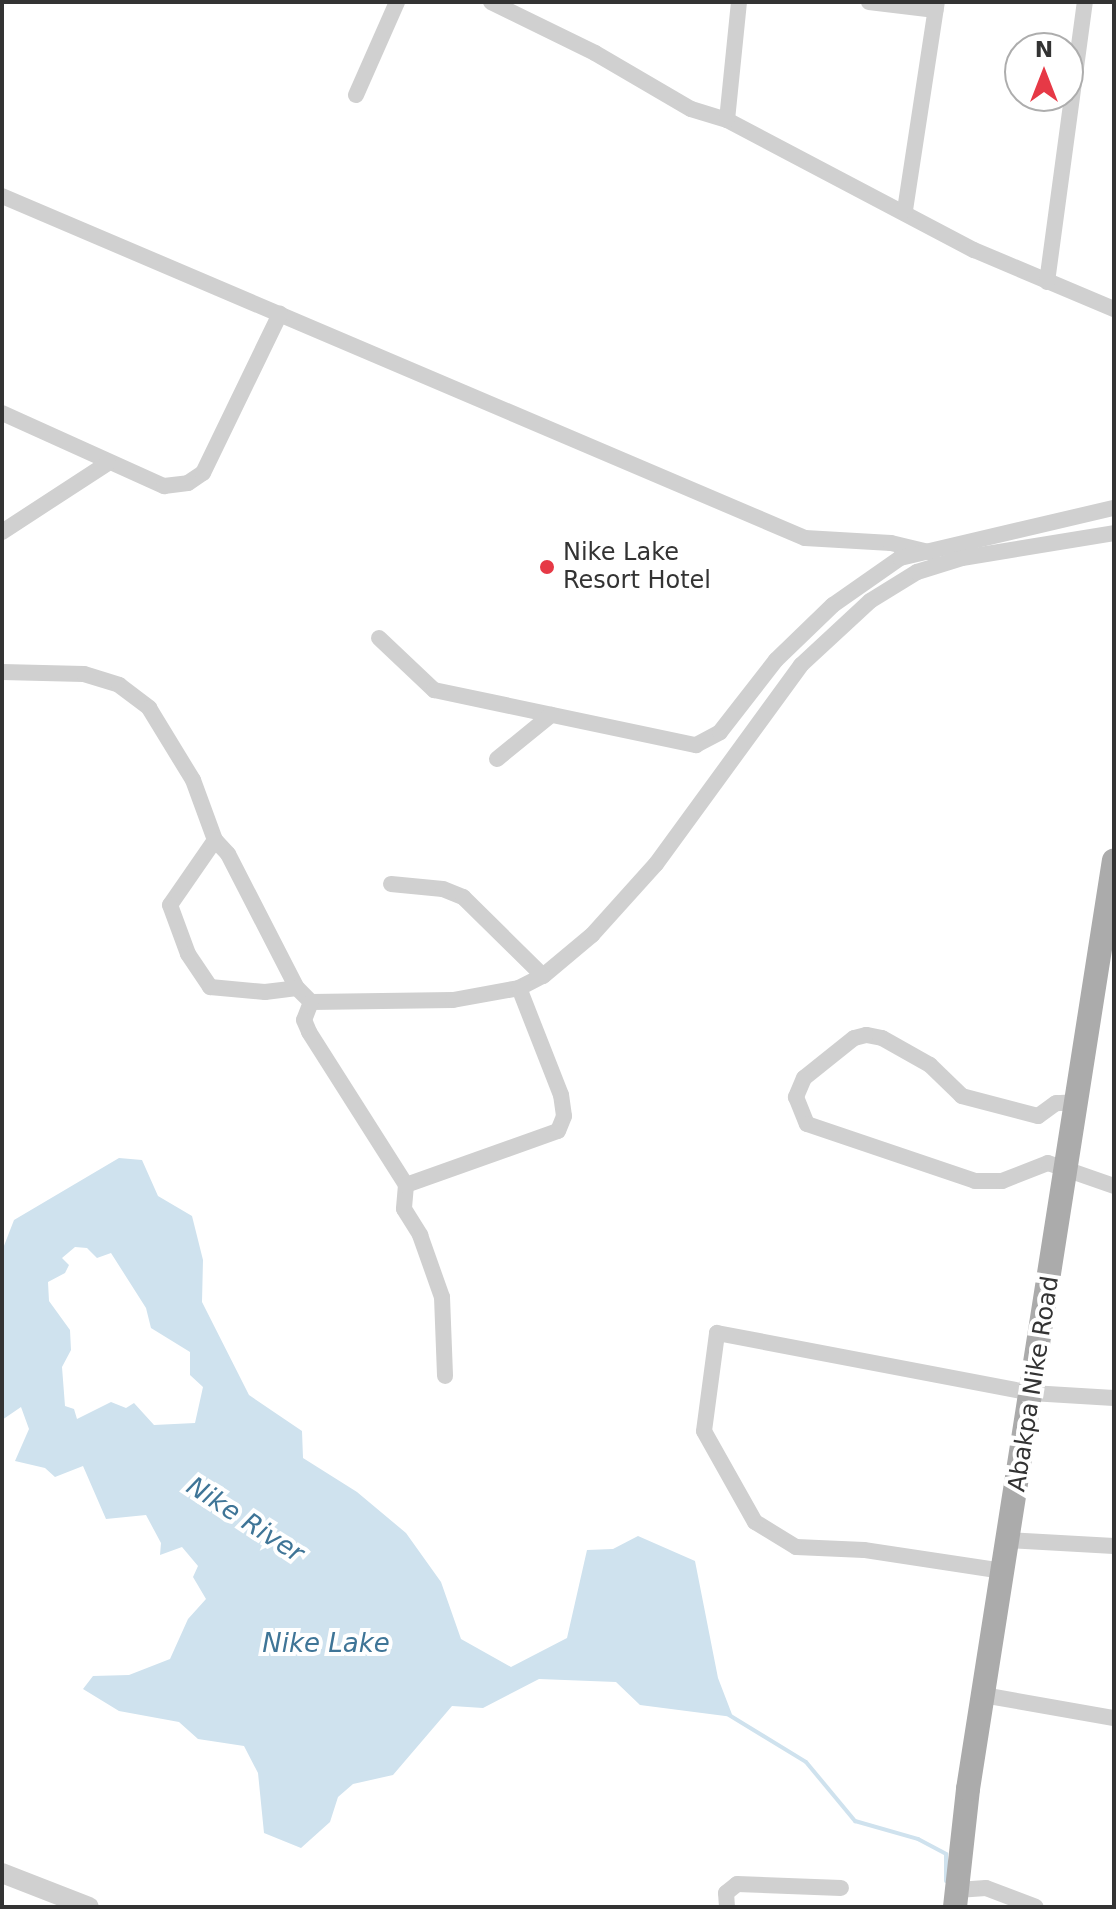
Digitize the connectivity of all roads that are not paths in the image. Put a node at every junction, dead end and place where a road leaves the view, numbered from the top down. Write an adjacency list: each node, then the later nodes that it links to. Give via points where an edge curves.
1 (397, 2): 7 (street)
2 (491, 2): 8 (street, via 691,109)
3 (739, 2): 8 (street)
4 (869, 2): 6 (street)
5 (1085, 2): 11 (street)
6 (937, 6): 10 (street)
7 (356, 95)
8 (727, 120): 10 (street)
9 (2, 196): 13 (street)
10 (905, 210): 11 (street)
11 (1047, 282): 12 (street)
12 (1114, 309)
13 (280, 314): 15 (street, via 203,473 188,483 164,486); 19 (street, via 805,538 891,543)
14 (2, 413): 15 (street)
15 (108, 463): 17 (street)
16 (1114, 508): 19 (street)
17 (2, 532)
18 (1114, 533): 27 (street, via 962,558 917,572 870,601 801,665 656,864 592,935)
19 (933, 553): 22 (street, via 900,558 833,605 776,660 720,732 703,743 690,745)
20 (379, 638): 22 (street, via 434,690)
21 (2, 672): 24 (street, via 84,674 119,685 149,708 193,780)
22 (551, 715): 23 (street)
23 (497, 759)
24 (215, 840): 28 (street, via 228,854); 28 (street, via 170,905 188,954 210,987 265,992)
25 (1114, 860): 31 (main road, Abakpa Nike Road)
26 (391, 884): 27 (street, via 463,897)
27 (543, 976): 29 (street)
28 (297, 988): 30 (street)
29 (519, 988): 30 (street, via 453,1000); 33 (street, via 561,1095 564,1116 558,1131)
30 (311, 1002): 33 (street, via 304,1020 309,1032)
31 (1078, 1102): 32 (main road, Abakpa Nike Road); 32 (street, via 1056,1103 1038,1116 962,1096 930,1065 882,1038 866,1035 854,1038 804,1078 796,1097 807,1124 959,1177 1002,1181 1048,1163)
32 (1067, 1174): 34 (street); 36 (main road, Abakpa Nike Road)
33 (406, 1185): 35 (street, via 404,1209 420,1235 442,1297)
34 (1114, 1186)
35 (445, 1376)
36 (1031, 1393): 37 (street); 38 (main road, Abakpa Nike Road); 40 (street, via 717,1333 704,1431 755,1522 796,1547 864,1550)
37 (1114, 1398)
38 (1008, 1540): 39 (street); 40 (main road, Abakpa Nike Road)
39 (1114, 1546)
40 (1003, 1571): 41 (main road, Abakpa Nike Road)
41 (983, 1695): 42 (street); 45 (main road, Abakpa Nike Road)
42 (1114, 1718)
43 (2, 1873): 46 (street)
44 (841, 1888): 47 (street, via 737,1884 726,1893)
45 (956, 1898): 48 (street, via 986,1888)
46 (89, 1907)
47 (727, 1907)
48 (1036, 1907)

